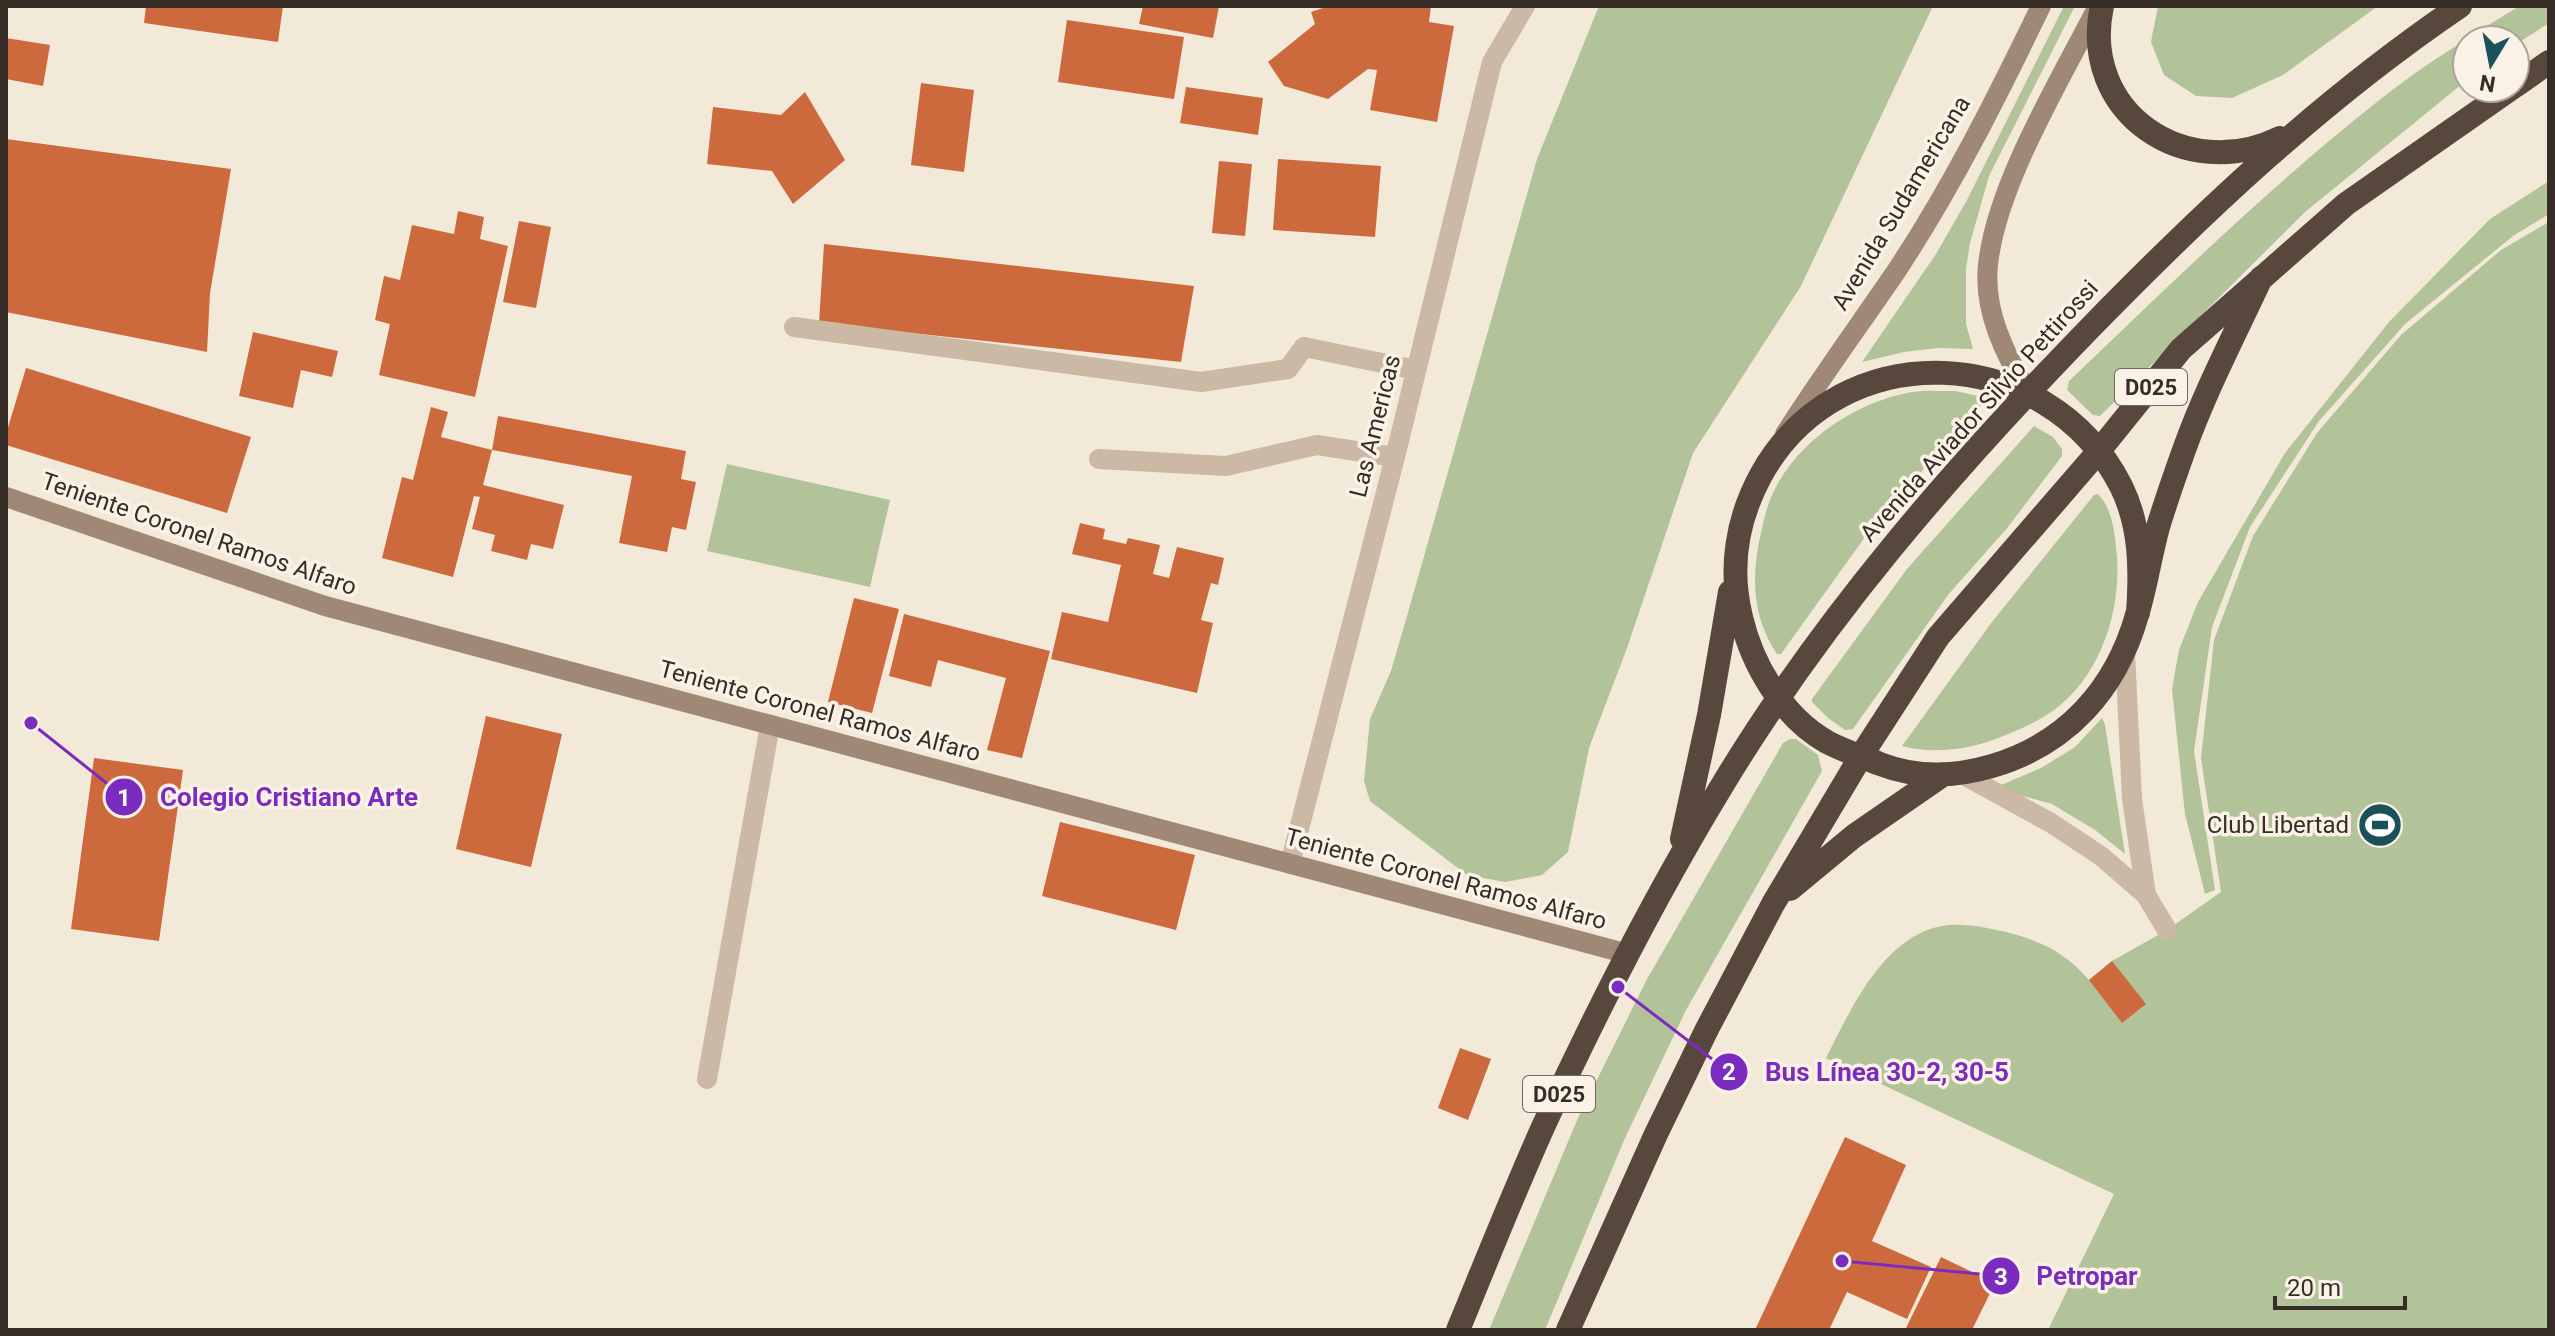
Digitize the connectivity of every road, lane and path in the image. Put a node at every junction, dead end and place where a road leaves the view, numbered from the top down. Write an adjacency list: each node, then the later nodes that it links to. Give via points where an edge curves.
1 (1525, 6): 11 (street, Las Americas, via 1492,62)
2 (2041, 6): 16 (street, Avenida Sudamericana, via 1957,171)
3 (2100, 6): 8 (highway, via 2099,52 2109,83 2125,110 2148,131 2176,146 2206,153 2237,153); 12 (street, via 2001,208 1987,266 1991,310 2007,358)
4 (2460, 6): 8 (highway, Avenida Aviador Silvio Pettirossi / D025, via 2391,53)
5 (2549, 62): 6 (highway, D025)
6 (2531, 75)
7 (2490, 104): 9 (highway, D025, via 2346,204)
8 (2293, 132): 12 (highway, Avenida Aviador Silvio Pettirossi / D025)
9 (2261, 278): 13 (highway, D025, via 2181,349); 19 (highway, via 2186,444)
10 (794, 327): 11 (street, via 1201,382 1288,369 1304,347)
11 (1416, 370): 14 (street, Las Americas)
12 (2028, 392): 13 (highway, via 2067,417); 16 (highway, via 1987,377 1945,371 1902,374 1861,386 1824,406 1791,433); 21 (highway, Avenida Aviador Silvio Pettirossi / D025, via 1897,539)
13 (2098, 452): 19 (highway, via 2121,485 2136,526); 23 (highway, D025, via 1938,637)
14 (1395, 457): 15 (street, via 1317,445 1226,466); 25 (street, Las Americas)
15 (1099, 459)
16 (1768, 462): 18 (highway, via 1751,494)
17 (6, 497): 22 (street, Teniente Coronel Ramos Alfaro, via 325,606)
18 (1734, 564): 21 (highway, via 1745,633 1758,666); 26 (highway, via 1709,715)
19 (2138, 613): 20 (highway)
20 (2125, 652): 24 (highway, via 2106,686 2051,741 2017,759); 27 (street, via 2130,774)
21 (1779, 696): 23 (highway, via 1826,741); 26 (highway, Avenida Aviador Silvio Pettirossi / D025)
22 (770, 725): 25 (street, Teniente Coronel Ramos Alfaro); 31 (street)
23 (1861, 756): 24 (highway, via 1897,770); 28 (highway, D025)
24 (1950, 774): 27 (street, via 2064,831); 28 (highway, via 1854,836)
25 (1290, 864): 30 (street, Teniente Coronel Ramos Alfaro)
26 (1676, 864): 30 (highway, Avenida Aviador Silvio Pettirossi / D025)
27 (2146, 895): 29 (street)
28 (1773, 904): 33 (highway, D025, via 1656,1134)
29 (2167, 930)
30 (1628, 954): 32 (highway, Avenida Aviador Silvio Pettirossi / D025, via 1542,1129)
31 (707, 1079)
32 (1458, 1330)
33 (1568, 1330)

